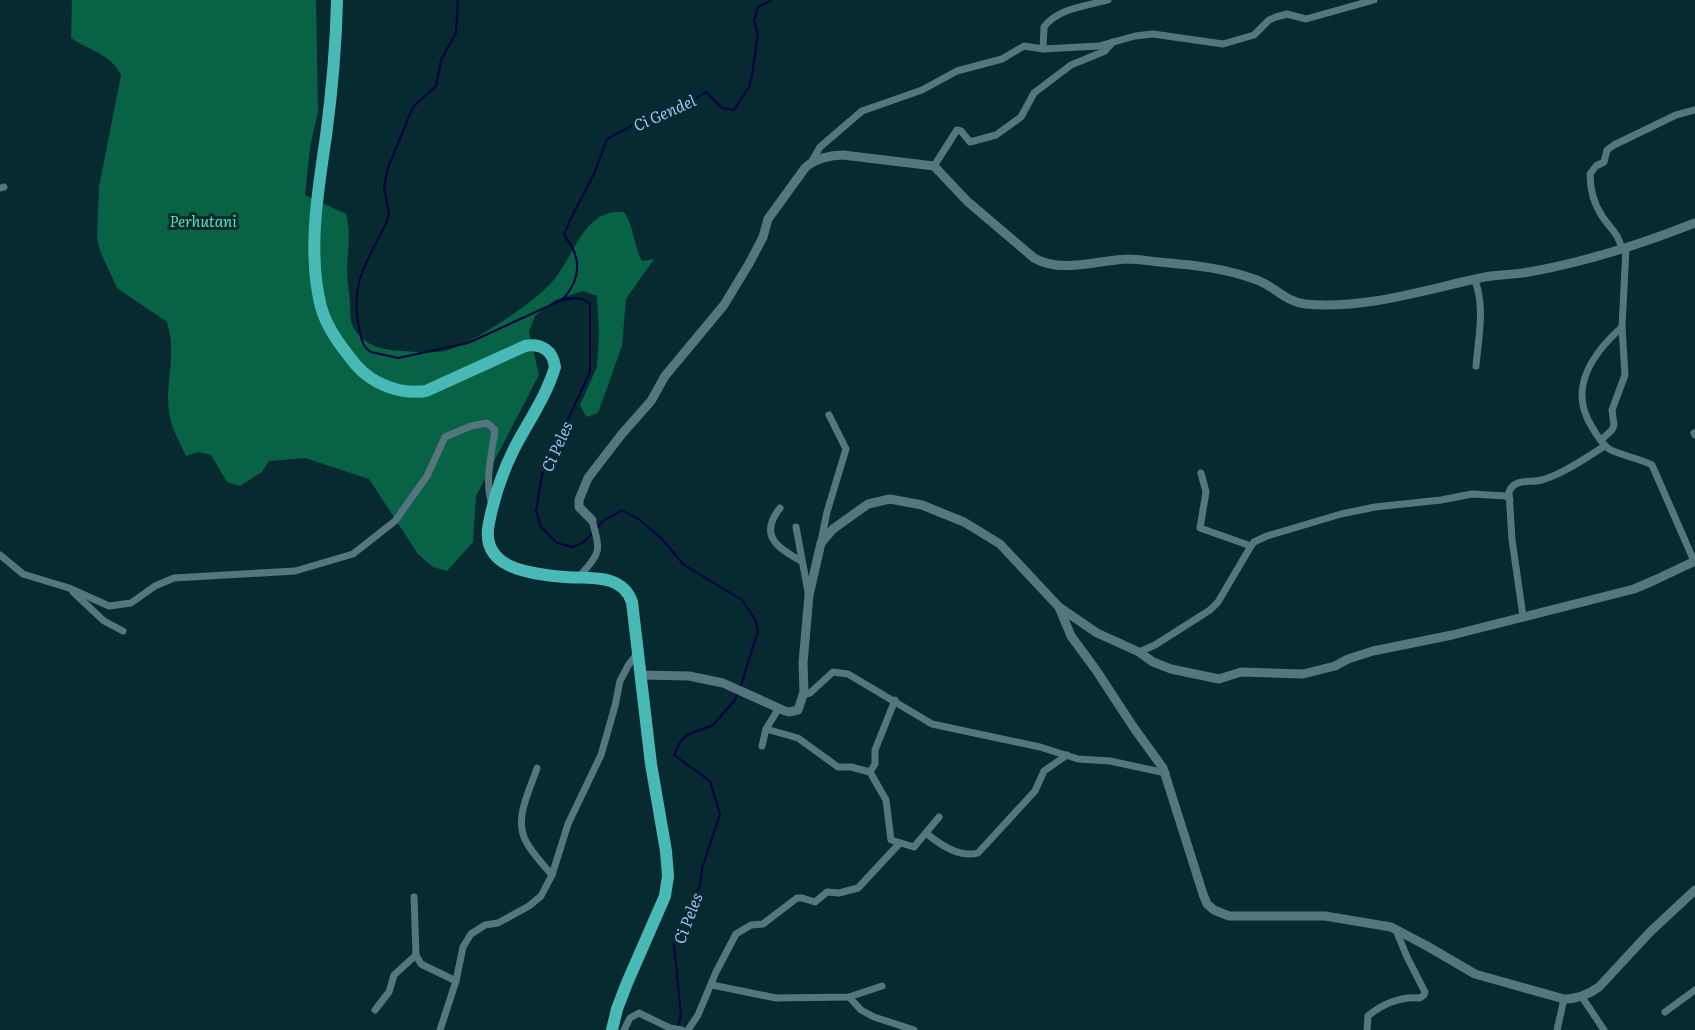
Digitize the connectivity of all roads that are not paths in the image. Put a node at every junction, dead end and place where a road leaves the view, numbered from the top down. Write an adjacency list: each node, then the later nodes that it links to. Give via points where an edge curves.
1 (337, 0): 18 (highway, via 334,66 315,239 322,308 336,338 364,375 403,390 426,391 525,346 541,346 549,351 555,368 506,468)
2 (1108, 0): 5 (street, via 1054,17 1044,27)
3 (1374, 0): 4 (street, via 1306,19 1287,14 1276,17 1254,35 1223,44 1153,34)
4 (1113, 42): 5 (street); 8 (street, via 1105,51 1071,65 1034,93 1021,117 996,135 972,142 957,130)
5 (1043, 49): 7 (street, via 1024,46 1002,59 957,71 922,90 864,110 820,147)
6 (1695, 110): 10 (street, via 1614,145 1607,150 1604,162 1590,174 1600,213)
7 (812, 161): 8 (street, via 843,154); 20 (street, via 768,219 763,237 724,304 588,478 579,507)
8 (934, 166): 11 (street, via 967,201 1044,264 1127,259 1215,267 1260,280 1292,301 1331,306 1403,296)
9 (1695, 224): 10 (street)
10 (1624, 248): 11 (street, via 1529,273); 12 (street)
11 (1474, 279): 13 (street, via 1479,304)
12 (1622, 327): 15 (street, via 1625,375 1611,414 1614,425); 15 (street, via 1595,355 1584,381 1584,415)
13 (1476, 366)
14 (829, 415): 22 (street, via 846,449)
15 (1603, 443): 17 (street, via 1566,470 1542,480 1513,485); 26 (street, via 1652,465)
16 (1201, 473): 23 (street, via 1206,492 1200,528)
17 (1510, 500): 23 (street, via 1506,496 1472,494 1375,507 1267,536); 31 (street)
18 (492, 506): 27 (highway, via 488,538 497,559 518,569); 28 (street, via 489,475 495,430 487,423 445,437 427,477 395,521 352,554 295,571 174,578 131,603 116,606)
19 (780, 508): 25 (street, via 771,530 774,543)
20 (592, 520): 27 (street, via 599,548 597,557)
21 (796, 527): 25 (street)
22 (821, 543): 29 (street); 30 (street, via 833,529 868,504 890,499 922,505 964,522 1000,544)
23 (1251, 546): 33 (street, via 1210,610)
24 (0, 555): 28 (street, via 23,574)
25 (801, 561): 29 (street)
26 (1694, 561): 31 (street, via 1634,589)
27 (579, 577): 34 (highway, via 609,580 626,590 632,602)
28 (69, 588): 32 (street, via 104,621)
29 (809, 595): 37 (street)
30 (1059, 607): 33 (street, via 1097,633); 45 (street, via 1071,636)
31 (1523, 616): 33 (street, via 1373,651 1303,674 1241,672 1219,679 1162,666)
32 (123, 631)
33 (1139, 652)
34 (639, 653): 35 (street); 36 (highway)
35 (629, 664): 36 (street); 49 (street, via 620,681 601,755 568,824)
36 (642, 679): 39 (street, via 689,676 723,683); 65 (highway, via 666,851 667,886)
37 (804, 695): 38 (street, via 833,672 848,674); 39 (street, via 794,712)
38 (895, 700): 42 (street, via 932,724); 44 (street)
39 (779, 708): 40 (street)
40 (766, 729): 41 (street); 44 (street, via 798,738 838,767)
41 (762, 746)
42 (1067, 755): 45 (street); 47 (street, via 1044,771 1035,791 978,853 969,856 957,852)
43 (537, 768): 49 (street, via 520,824 527,844)
44 (870, 772): 48 (street, via 886,801 891,840)
45 (1166, 773): 52 (street, via 1203,894 1214,910 1243,917 1325,916)
46 (939, 817): 47 (street)
47 (926, 833): 48 (street, via 914,847)
48 (899, 844): 55 (street, via 857,889 827,892 815,902 797,898 763,924 736,934)
49 (552, 875): 54 (street, via 541,896 529,906 471,934 463,947)
50 (1695, 890): 59 (street, via 1599,987)
51 (414, 897): 53 (street)
52 (1396, 930): 60 (street, via 1475,974); 70 (street, via 1425,992 1420,998 1385,1004 1368,1016)
53 (416, 955): 54 (street, via 421,964); 61 (street, via 394,975)
54 (456, 981): 64 (street)
55 (712, 985): 58 (street, via 776,998); 68 (street)
56 (882, 986): 58 (street)
57 (1695, 990): 62 (street)
58 (849, 997): 69 (street, via 861,1011)
59 (1582, 997): 60 (street); 72 (street)
60 (1564, 999): 71 (street)
61 (375, 1010)
62 (1665, 1012)
63 (673, 1029): 66 (street, via 639,1013 630,1018); 67 (street)
64 (440, 1030)
65 (612, 1030)
66 (624, 1030)
67 (681, 1030)
68 (688, 1030)
69 (914, 1030)
70 (1367, 1030)
71 (1557, 1030)
72 (1604, 1030)

